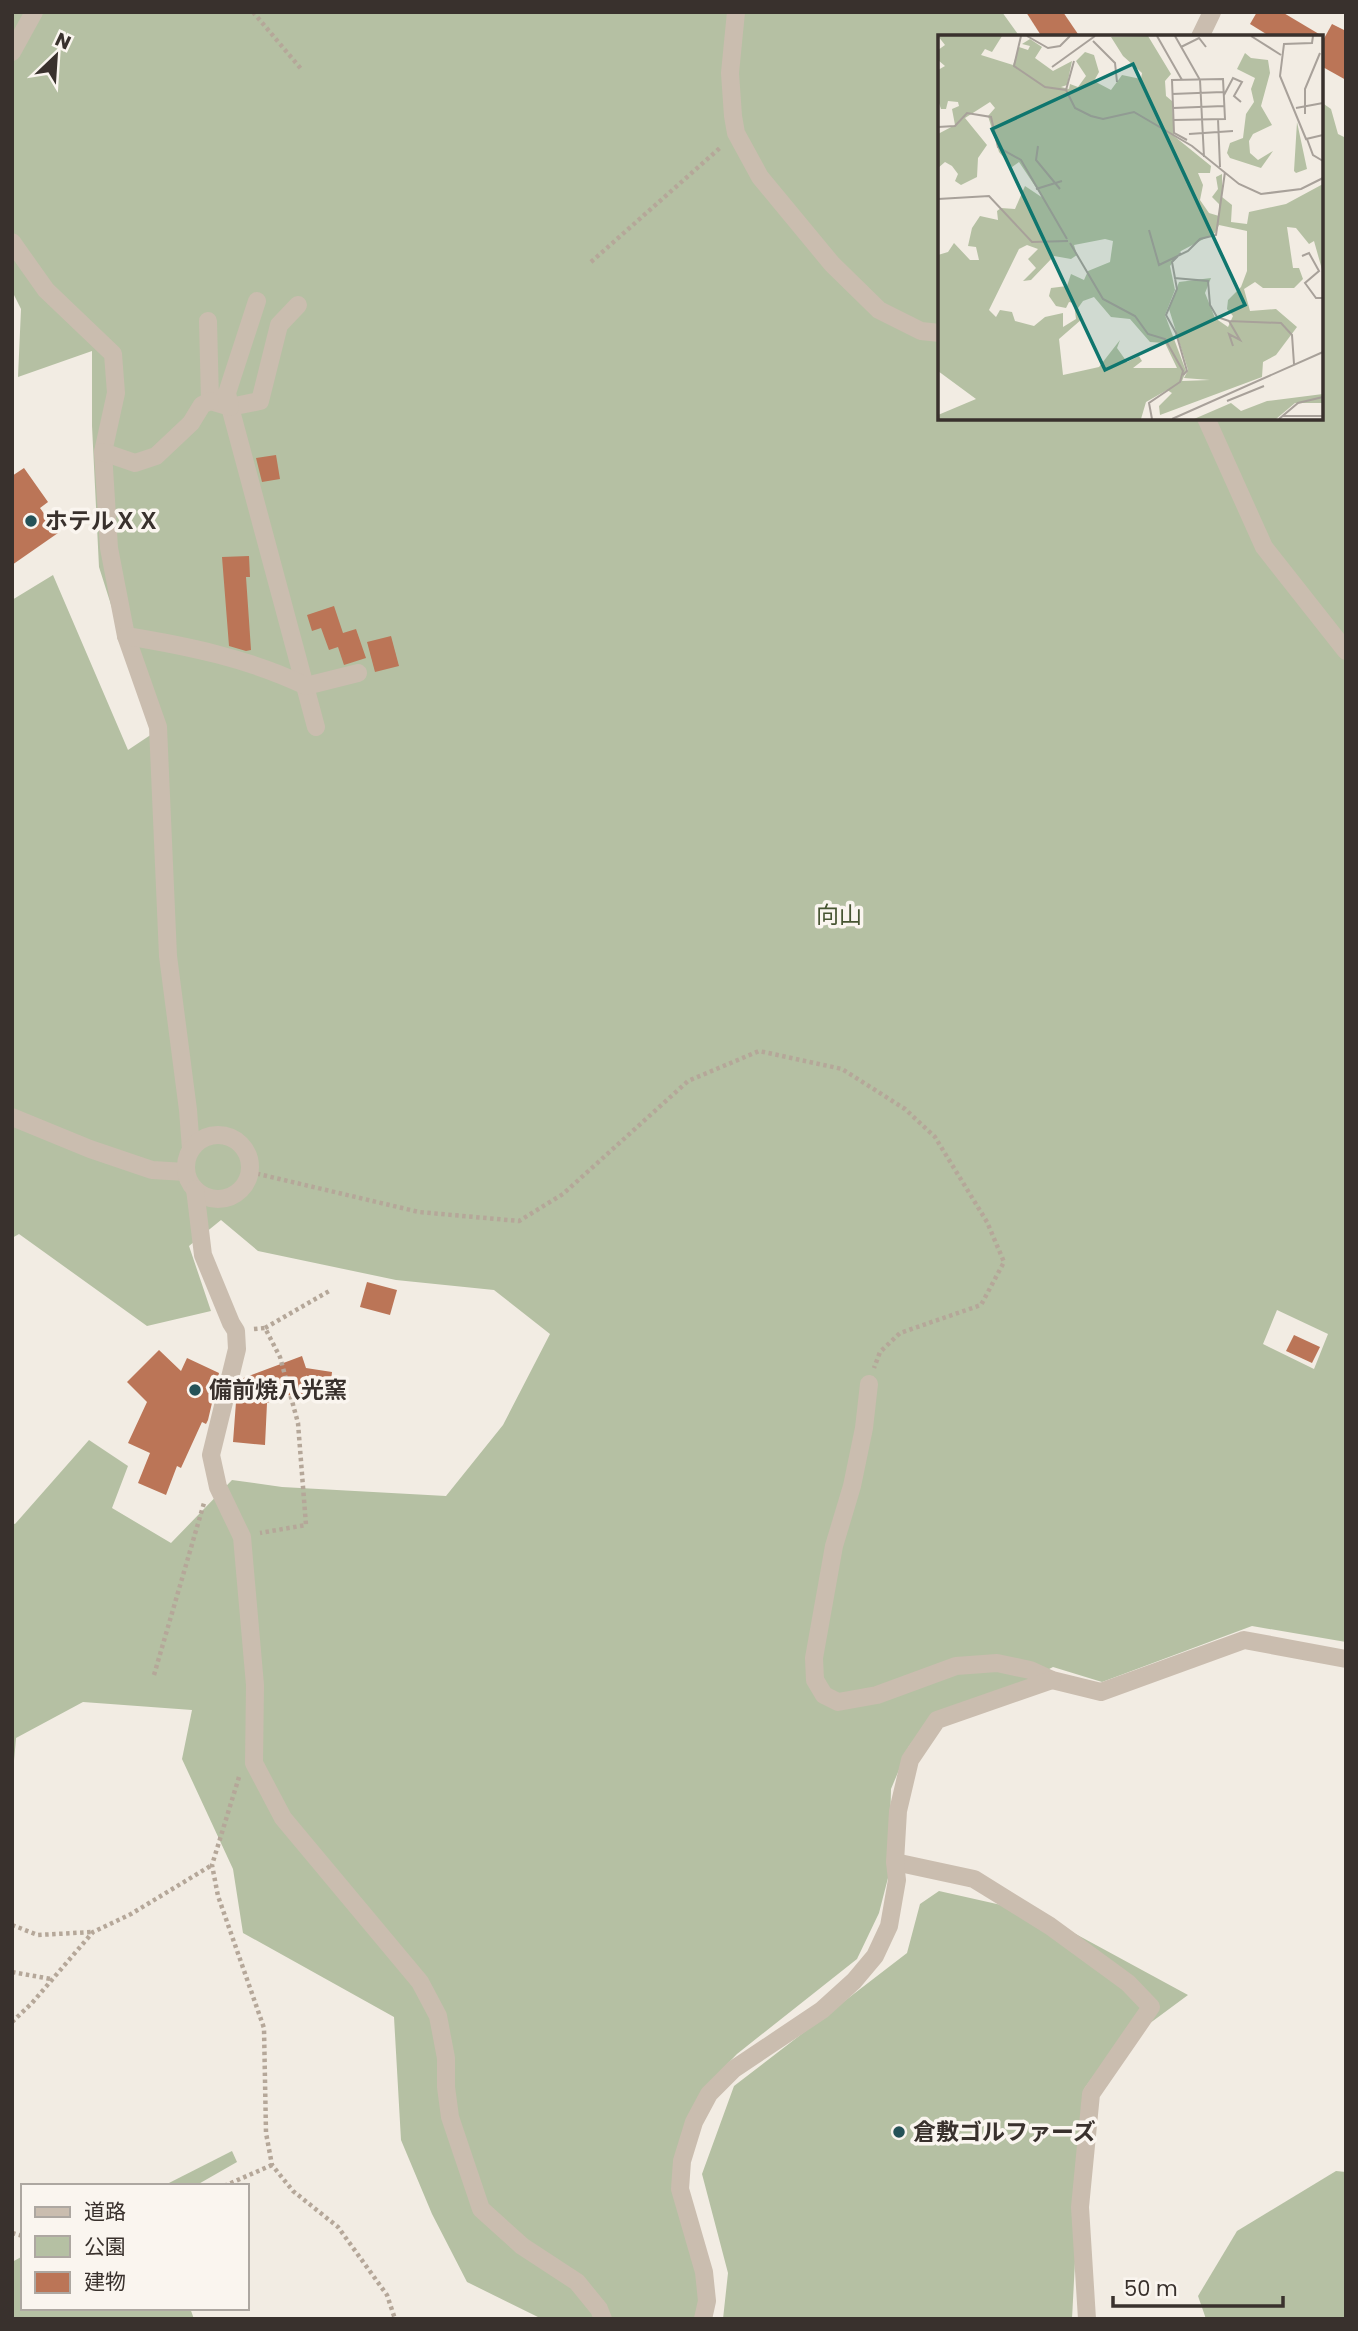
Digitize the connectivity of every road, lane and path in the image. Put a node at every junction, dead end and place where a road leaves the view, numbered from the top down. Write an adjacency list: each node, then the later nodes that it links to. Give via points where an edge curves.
1 (34, 12): 6 (street)
2 (253, 12): 7 (path)
3 (736, 12): 8 (street, via 730,73)
4 (1212, 12): 5 (street)
5 (1200, 35)
6 (12, 52)
7 (302, 70)
8 (736, 133): 10 (path); 14 (street, via 760,177 832,264 879,310 921,331)
9 (12, 243): 18 (street, via 46,290 113,354 116,393)
10 (591, 262)
11 (257, 301): 16 (street, via 227,393)
12 (298, 305): 16 (street, via 279,325 260,401)
13 (208, 321): 15 (street)
14 (938, 333)
15 (210, 401): 16 (street); 18 (street, via 156,456 135,463)
16 (230, 408): 22 (street)
17 (1207, 420): 20 (street, via 1264,547)
18 (103, 452): 19 (street, via 109,548)
19 (127, 636): 22 (street, via 261,667); 25 (street, via 158,727 168,956)
20 (1346, 651)
21 (358, 673): 22 (street)
22 (306, 686): 23 (street)
23 (316, 727)
24 (12, 1117): 26 (street, via 152,1170)
25 (191, 1149): 26 (street); 27 (street, via 211,1135 223,1135 244,1148)
26 (186, 1172): 28 (street)
27 (250, 1172): 28 (street, via 247,1182 232,1196 213,1198); 32 (path, via 419,1212 519,1221 564,1194 688,1081 759,1051 842,1069 905,1110 935,1137 987,1222 1004,1262 981,1305 900,1333 880,1352)
28 (195, 1189): 31 (street, via 203,1255)
29 (331, 1290): 30 (path)
30 (265, 1328): 31 (path); 34 (path, via 281,1357 298,1423 306,1525)
31 (236, 1331): 33 (street, via 237,1349 211,1455)
32 (869, 1384): 37 (street, via 852,1486 834,1546 814,1658 815,1681 824,1695 838,1702 877,1695 956,1666 997,1662)
33 (218, 1487): 34 (street); 36 (path, via 205,1497)
34 (242, 1537): 38 (street, via 255,1685)
35 (1346, 1659): 37 (street, via 1244,1640 1101,1692)
36 (154, 1675)
37 (1052, 1680): 39 (street, via 937,1720 910,1760 898,1811)
38 (254, 1762): 40 (path, via 242,1769); 49 (street, via 283,1818 420,1982 438,2016 450,2117 481,2209 577,2282)
39 (895, 1862): 50 (street, via 897,1880 889,1926 875,1956 822,2010 734,2069 709,2094 694,2122 682,2161 680,2189 704,2272 707,2301); 51 (street, via 974,1879 1050,1926 1128,1983 1150,2007 1091,2094 1080,2207)
40 (212, 1865): 42 (path); 46 (path, via 218,1896 264,2028 266,2133)
41 (12, 1925): 42 (path, via 38,1935)
42 (93, 1932): 44 (path)
43 (12, 1972): 44 (path)
44 (52, 1979): 45 (path)
45 (12, 2022)
46 (272, 2165): 47 (path); 48 (path, via 293,2191 338,2227 387,2295)
47 (229, 2184)
48 (395, 2319)
49 (603, 2319)
50 (703, 2319)
51 (1087, 2319)

